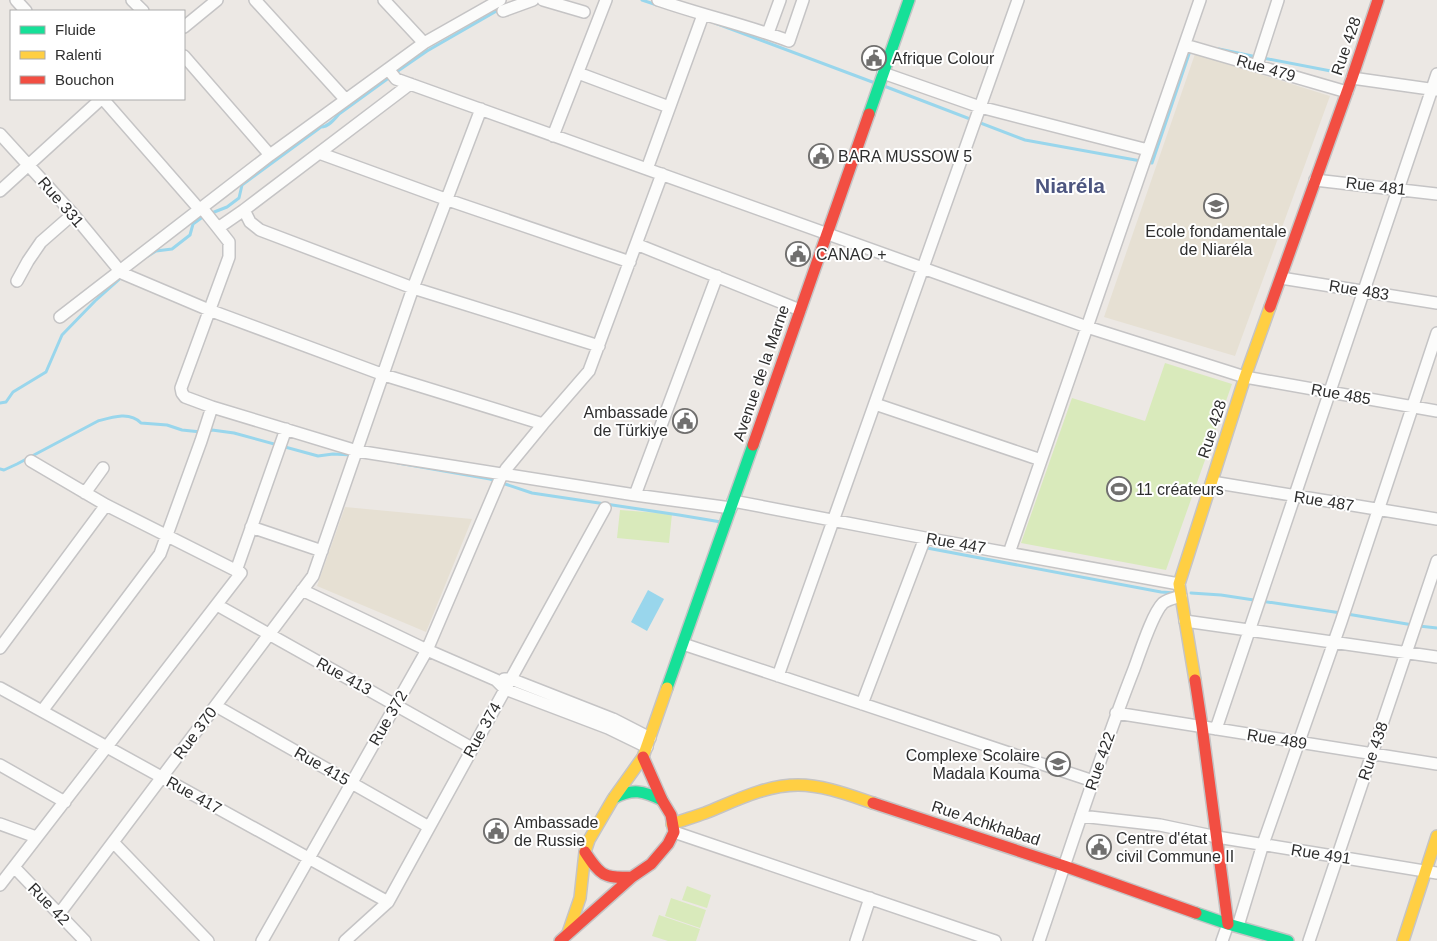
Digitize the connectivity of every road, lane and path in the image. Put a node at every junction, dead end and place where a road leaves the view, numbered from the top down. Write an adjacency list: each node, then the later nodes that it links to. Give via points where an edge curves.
1 (16, 0): 19 (street)
2 (132, 0): 20 (street)
3 (217, 0): 24 (street)
4 (255, 0): 40 (street)
5 (384, 0): 26 (street)
6 (533, 0): 18 (street)
7 (543, 0): 22 (street)
8 (606, 0): 30 (street)
9 (658, 0): 21 (street)
10 (694, 0): 21 (street)
11 (780, 0): 25 (street)
12 (803, 0): 25 (street, via 789,40)
13 (909, 0): 32 (street, Avenue de la Marne)
14 (1018, 0): 41 (street)
15 (1200, 0): 27 (street)
16 (1278, 0): 29 (street)
17 (1378, 0): 34 (street, Rue 428)
18 (502, 5): 26 (street)
19 (25, 10)
20 (142, 10)
21 (690, 11): 23 (street)
22 (584, 12)
23 (703, 15): 25 (street); 42 (street)
24 (185, 27)
25 (768, 33)
26 (424, 43): 31 (street)
27 (1185, 45): 29 (street, Rue 479); 46 (street)
28 (185, 57): 48 (street)
29 (1257, 65): 37 (street, Rue 479)
30 (578, 73): 42 (street); 45 (street)
31 (392, 74): 35 (street, Rue 485); 40 (street)
32 (883, 74): 41 (street); 61 (street, Avenue de la Marne)
33 (1437, 74): 36 (street)
34 (1352, 78): 36 (street); 37 (street, Rue 428)
35 (410, 84): 43 (street, Rue 485); 47 (street)
36 (1434, 90): 53 (street)
37 (1347, 92): 52 (street, Rue 428)
38 (101, 100): 49 (street)
39 (103, 100): 57 (street, Rue 447)
40 (346, 100): 48 (street)
41 (980, 106): 46 (street); 64 (street)
42 (670, 107): 50 (street)
43 (481, 110): 45 (street, Rue 485); 56 (street, Rue 370)
44 (0, 134): 49 (street, Rue 331)
45 (554, 136): 50 (street, Rue 485)
46 (1148, 150): 75 (street)
47 (319, 153): 56 (street); 58 (street)
48 (270, 155): 57 (street)
49 (29, 164): 54 (street); 59 (street, Rue 331)
50 (647, 169): 51 (street, Rue 485)
51 (662, 174): 61 (street, Rue 485); 62 (street, Rue 372)
52 (1315, 180): 53 (street, Rue 481); 67 (street, Rue 428)
53 (1398, 189): 55 (street, Rue 481); 70 (street)
54 (0, 191)
55 (1437, 194)
56 (448, 200): 63 (street); 69 (street, Rue 370)
57 (201, 209): 60 (street, Rue 447); 65 (street)
58 (244, 210): 60 (street); 69 (street, via 250,222 260,230)
59 (73, 214): 65 (street, Rue 331); 68 (street, via 41,242)
60 (218, 228): 72 (street, Rue 447, via 229,242 228,257)
61 (827, 234): 64 (street, Rue 485); 73 (street, Avenue de la Marne)
62 (636, 244): 63 (street, Rue 372); 66 (street)
63 (630, 262): 77 (street, Rue 372)
64 (923, 268): 75 (street, Rue 485); 81 (street)
65 (122, 273): 72 (street); 74 (street)
66 (717, 276): 73 (street); 94 (street)
67 (1281, 278): 70 (street, Rue 483); 79 (street, Rue 428)
68 (17, 281)
69 (413, 288): 77 (street); 78 (street, Rue 370)
70 (1364, 291): 71 (street, Rue 483); 80 (street)
71 (1437, 303)
72 (209, 310): 78 (street); 82 (street, Rue 447, via 180,388 185,397)
73 (800, 310): 97 (street, Avenue de la Marne)
74 (60, 317)
75 (1087, 327): 79 (street, Rue 485); 88 (street)
76 (1437, 334): 83 (street)
77 (598, 346): 85 (street, Rue 372, via 589,372)
78 (384, 375): 85 (street); 87 (street, Rue 370)
79 (1245, 377): 80 (street, Rue 485); 92 (street, Rue 428)
80 (1330, 392): 83 (street, Rue 485); 95 (street)
81 (875, 404): 88 (street); 101 (street)
82 (212, 407): 86 (street, Rue 447); 103 (street)
83 (1413, 407): 84 (street, Rue 485); 99 (street)
84 (1437, 411)
85 (543, 424): 91 (street, Rue 372)
86 (286, 429): 87 (street, Rue 447); 102 (street)
87 (357, 451): 91 (street, Rue 447); 105 (street, Rue 370)
88 (1041, 460): 106 (street)
89 (31, 461): 93 (street)
90 (103, 468): 93 (street)
91 (500, 480): 94 (street, Rue 447); 119 (street, Rue 372)
92 (1212, 482): 95 (street, Rue 487); 109 (street, Rue 428)
93 (86, 493): 96 (street)
94 (635, 495): 97 (street, Rue 447)
95 (1295, 496): 99 (street, Rue 487); 114 (street)
96 (106, 504): 103 (street); 118 (street)
97 (732, 505): 101 (street, Rue 447); 117 (street, Avenue de la Marne)
98 (605, 508): 123 (street, Rue 374)
99 (1378, 510): 100 (street, Rue 487); 116 (street)
100 (1437, 519)
101 (834, 520): 104 (street, Rue 447); 122 (street)
102 (251, 527): 105 (street); 108 (street)
103 (167, 536): 108 (street); 130 (street, via 160,554)
104 (925, 538): 106 (street, Rue 447); 127 (street)
105 (322, 551): 110 (street, Rue 370, via 313,576)
106 (1009, 553): 109 (street, Rue 447)
107 (1437, 562): 120 (street, Rue 438)
108 (236, 571): 112 (street, via 242,573)
109 (1179, 584): 111 (street, Rue 428)
110 (302, 590): 115 (street, Rue 370); 119 (street)
111 (1181, 596): 113 (street, Rue 428); 131 (street, Rue 422, via 1168,600 1156,614)
112 (217, 605): 115 (street, Rue 413); 135 (street)
113 (1185, 621): 114 (street); 132 (street, Rue 428)
114 (1250, 630): 116 (street); 133 (street)
115 (269, 634): 128 (street, Rue 413); 129 (street, Rue 370)
116 (1334, 643): 120 (street); 134 (street)
117 (683, 644): 122 (street); 136 (street, Avenue de la Marne)
118 (0, 648)
119 (427, 650): 124 (street); 128 (street, Rue 372)
120 (1405, 653): 121 (street); 138 (street, Rue 438)
121 (1437, 657)
122 (778, 676): 127 (street)
123 (510, 679): 124 (street); 126 (street, Rue 374); 136 (street, via 613,719)
124 (496, 680): 126 (street)
125 (0, 688): 130 (street, Rue 417)
126 (505, 689): 136 (street, via 608,728); 137 (street, Rue 374)
127 (862, 704): 142 (street)
128 (396, 705): 137 (street, Rue 413); 143 (street, Rue 372)
129 (216, 706): 141 (street, Rue 370); 143 (street, Rue 415)
130 (42, 711): 135 (street, Rue 417)
131 (1116, 713): 132 (street, Rue 489); 142 (street, Rue 422)
132 (1202, 726): 133 (street, Rue 489); 153 (street, Rue 428)
133 (1216, 729): 134 (street, Rue 489)
134 (1299, 742): 138 (street, Rue 489); 155 (street)
135 (106, 747): 141 (street, Rue 417); 146 (street)
136 (647, 747): 144 (street, Avenue de la Marne); 145 (street)
137 (472, 748): 149 (street, Rue 374)
138 (1372, 754): 139 (street, Rue 489); 157 (street, Rue 438)
139 (1437, 764)
140 (0, 765): 146 (street)
141 (162, 777): 154 (street, Rue 370); 158 (street, Rue 417)
142 (1093, 781): 147 (street, Rue 422)
143 (352, 783): 149 (street, Rue 415); 158 (street, Rue 372)
144 (613, 799): 145 (street, via 637,790); 156 (street, via 588,840)
145 (662, 800): 150 (street)
146 (65, 802): 152 (street)
147 (1081, 816): 153 (street, Rue 491); 160 (street, Rue 422)
148 (0, 824): 152 (street)
149 (429, 827): 165 (street, Rue 374)
150 (673, 828): 160 (street, Rue Achkhabad, via 741,797 798,785 843,793); 162 (street, via 668,844 651,864); 164 (street)
151 (1437, 836): 161 (street)
152 (36, 837): 159 (street)
153 (1217, 837): 155 (street, Rue 491); 167 (street, Rue 428)
154 (113, 842): 166 (street, Rue 370); 170 (street)
155 (1263, 844): 157 (street, Rue 491); 167 (street)
156 (585, 852): 162 (street, via 601,874 613,879); 168 (street, via 580,898)
157 (1337, 857): 161 (street, Rue 491); 178 (street, Rue 438)
158 (308, 858): 165 (street, Rue 417); 171 (street, Rue 372)
159 (14, 866): 163 (street); 166 (street, Rue 42)
160 (1064, 866): 167 (street, Rue Achkhabad); 175 (street, Rue 422)
161 (1431, 872): 179 (street)
162 (632, 877): 168 (street)
163 (0, 885)
164 (870, 898): 173 (street); 174 (street)
165 (388, 902): 172 (street, Rue 374)
166 (59, 914): 169 (street, Rue 42)
167 (1233, 925): 176 (street, Rue 428); 177 (street, Rue Achkhabad)
168 (564, 937)
169 (85, 941)
170 (208, 941)
171 (262, 941)
172 (345, 941)
173 (856, 941)
174 (995, 941)
175 (1039, 941)
176 (1222, 941)
177 (1288, 941)
178 (1309, 941)
179 (1403, 941)

